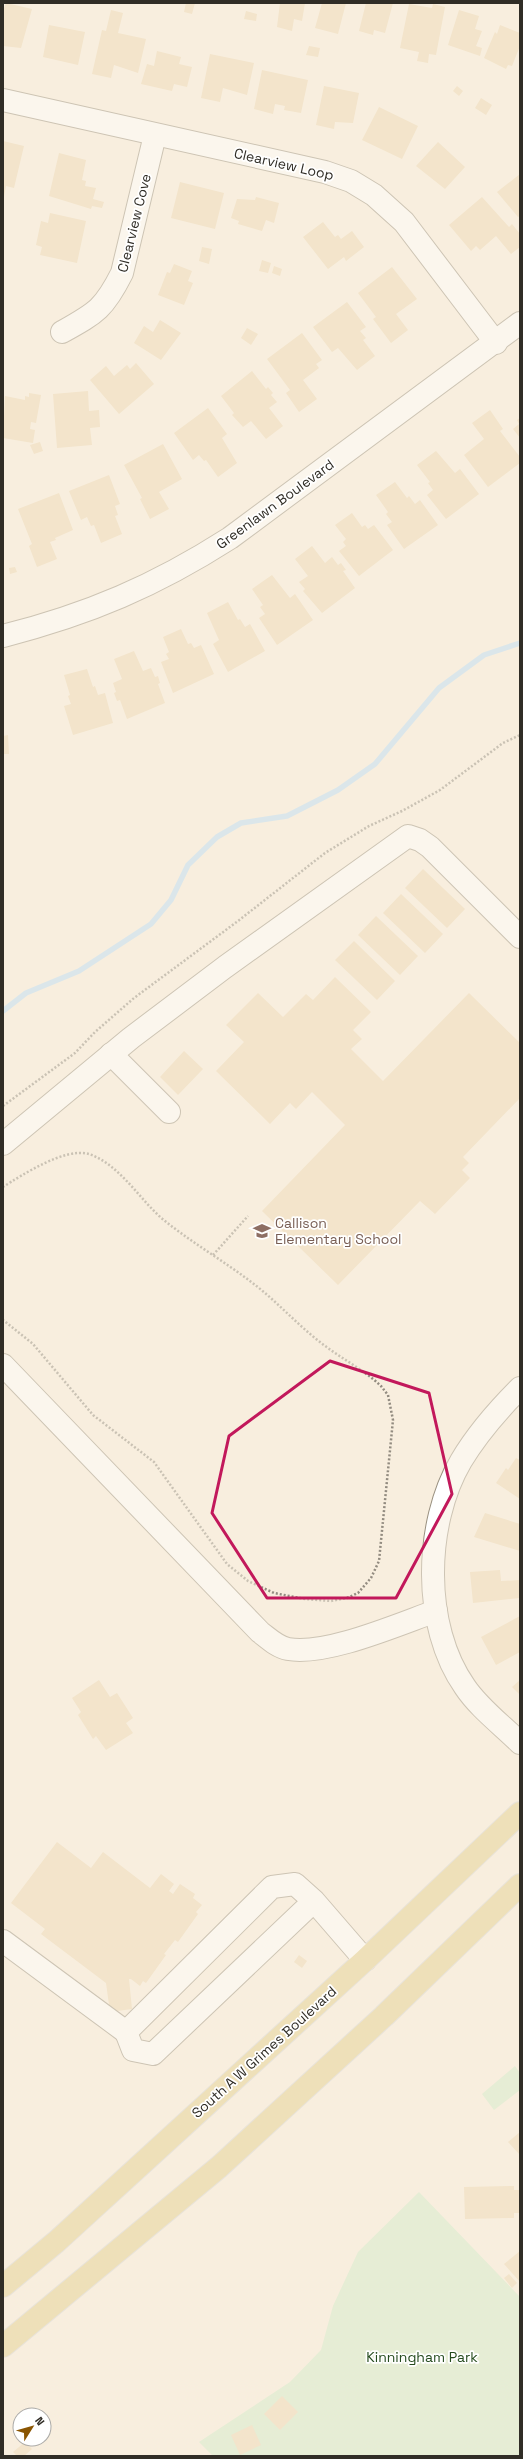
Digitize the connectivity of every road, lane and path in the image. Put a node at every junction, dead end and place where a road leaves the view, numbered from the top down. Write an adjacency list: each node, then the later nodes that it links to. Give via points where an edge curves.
1 (3, 100): 2 (street, Clearview Loop)
2 (155, 135): 4 (street, Clearview Cove, via 122,273 112,294 97,312); 5 (street, Clearview Loop, via 325,172 351,181 374,195 404,222)
3 (520, 323): 5 (street, Greenlawn Boulevard)
4 (62, 332)
5 (496, 342): 6 (street, Greenlawn Boulevard, via 230,538 191,563 149,586 105,605 58,622)
6 (3, 636)
7 (520, 735): 10 (path, via 503,743 440,790 369,826 325,853 134,998 75,1053)
8 (520, 937): 9 (street, via 430,847 408,836 225,967)
9 (111, 1054): 11 (street); 12 (street)
10 (3, 1106)
11 (168, 1112)
12 (3, 1144)
13 (3, 1187): 15 (path, via 43,1164 65,1156 88,1154 114,1170 165,1221)
14 (248, 1216): 15 (path)
15 (213, 1255): 16 (path, via 259,1289 320,1342 372,1378 388,1395 393,1420 379,1561 371,1578 358,1593 347,1598 331,1601 304,1599 274,1593 248,1581 227,1564 154,1462 93,1415 34,1344)
16 (3, 1320)
17 (3, 1365): 19 (street, via 260,1632 273,1642 287,1649 321,1648)
18 (520, 1388): 19 (street, via 475,1440 460,1462 450,1486 434,1540 432,1568)
19 (436, 1611): 20 (street, via 451,1661 465,1687)
20 (520, 1743)
21 (520, 1813): 25 (main road, South A W Grimes Boulevard)
22 (520, 1884): 28 (main road, via 384,2016 219,2167)
23 (314, 1901): 25 (street); 26 (street, via 295,1884 272,1887); 26 (street, via 154,2054 133,2050)
24 (3, 1941): 26 (street)
25 (366, 1960): 27 (main road, South A W Grimes Boulevard, via 56,2242)
26 (126, 2032)
27 (3, 2286)
28 (3, 2346)

